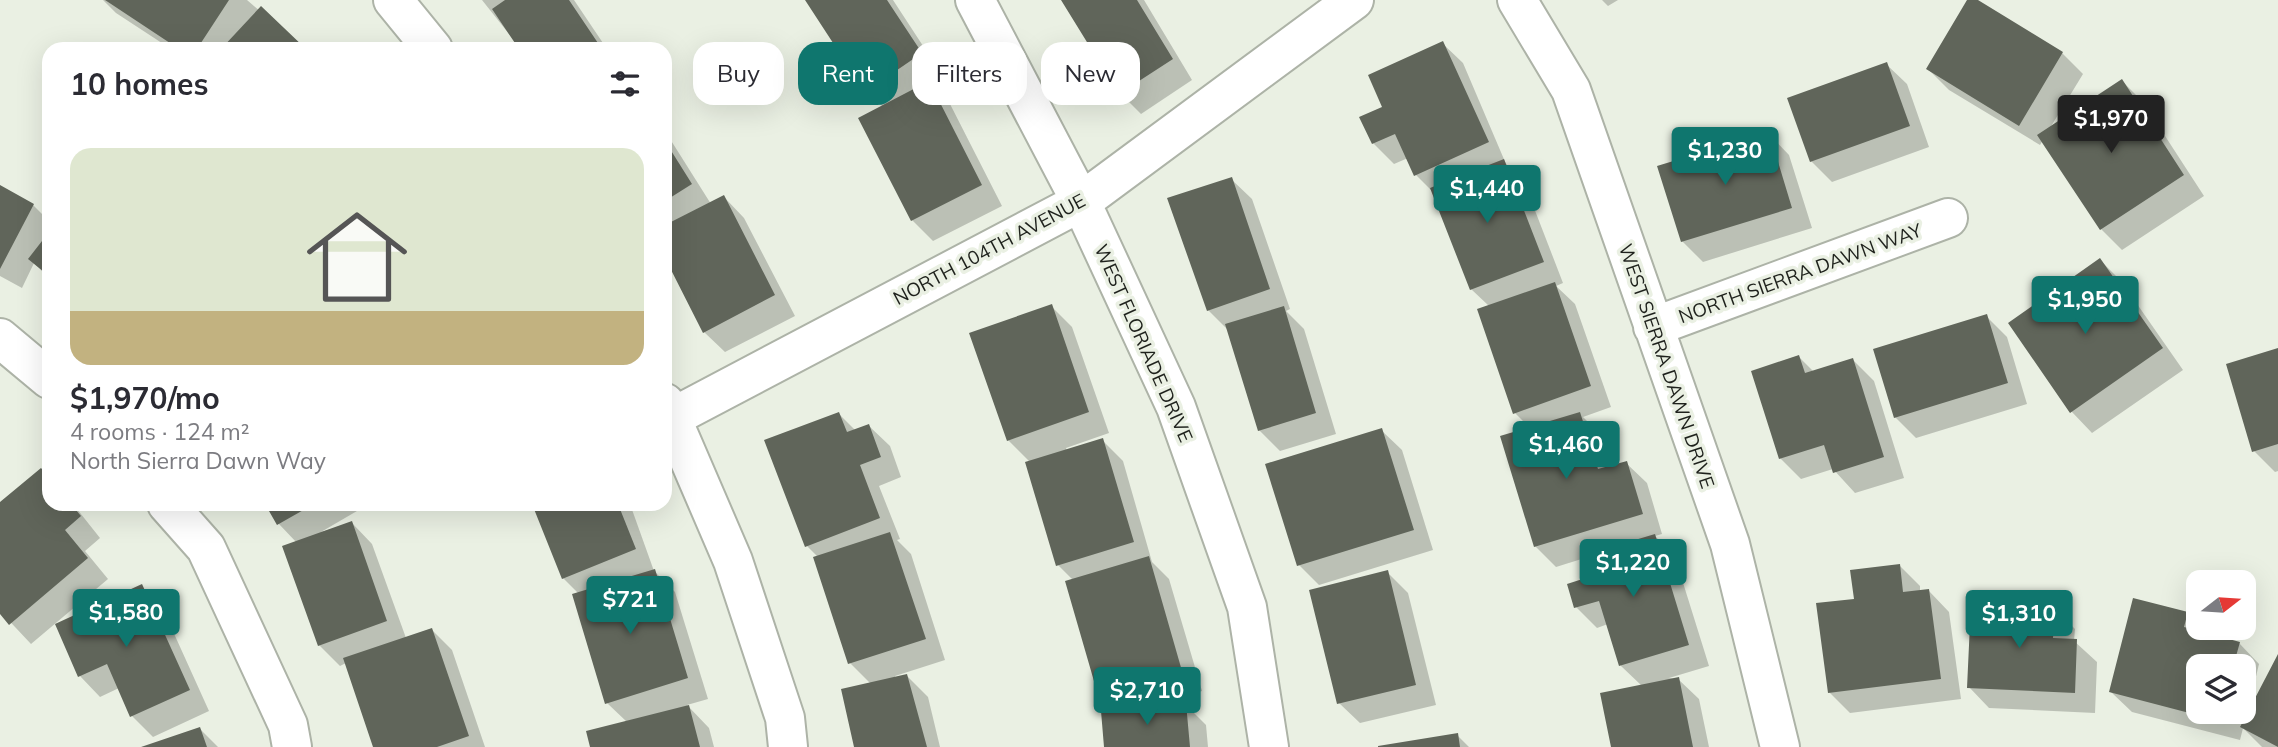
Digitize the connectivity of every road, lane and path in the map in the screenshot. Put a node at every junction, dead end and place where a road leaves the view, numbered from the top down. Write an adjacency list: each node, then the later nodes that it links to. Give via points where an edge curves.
1 (393, 0): 5 (street)
2 (975, 0): 6 (street, WEST FLORIADE DRIVE)
3 (1354, 0): 6 (street, NORTH 104TH AVENUE)
4 (1517, 0): 8 (street, WEST SIERRA DAWN DRIVE, via 1571,90)
5 (427, 42)
6 (1081, 202): 11 (street, NORTH 104TH AVENUE); 16 (street, WEST FLORIADE DRIVE, via 1177,407 1247,607)
7 (1948, 218): 8 (street, NORTH SIERRA DAWN WAY)
8 (1653, 327): 17 (street, WEST SIERRA DAWN DRIVE, via 1730,544)
9 (0, 338): 10 (street)
10 (42, 373)
11 (672, 408)
12 (672, 417): 15 (street, via 733,561 785,719)
13 (173, 511): 14 (street, via 206,548 288,725)
14 (292, 747)
15 (788, 747)
16 (1269, 747)
17 (1780, 747)

